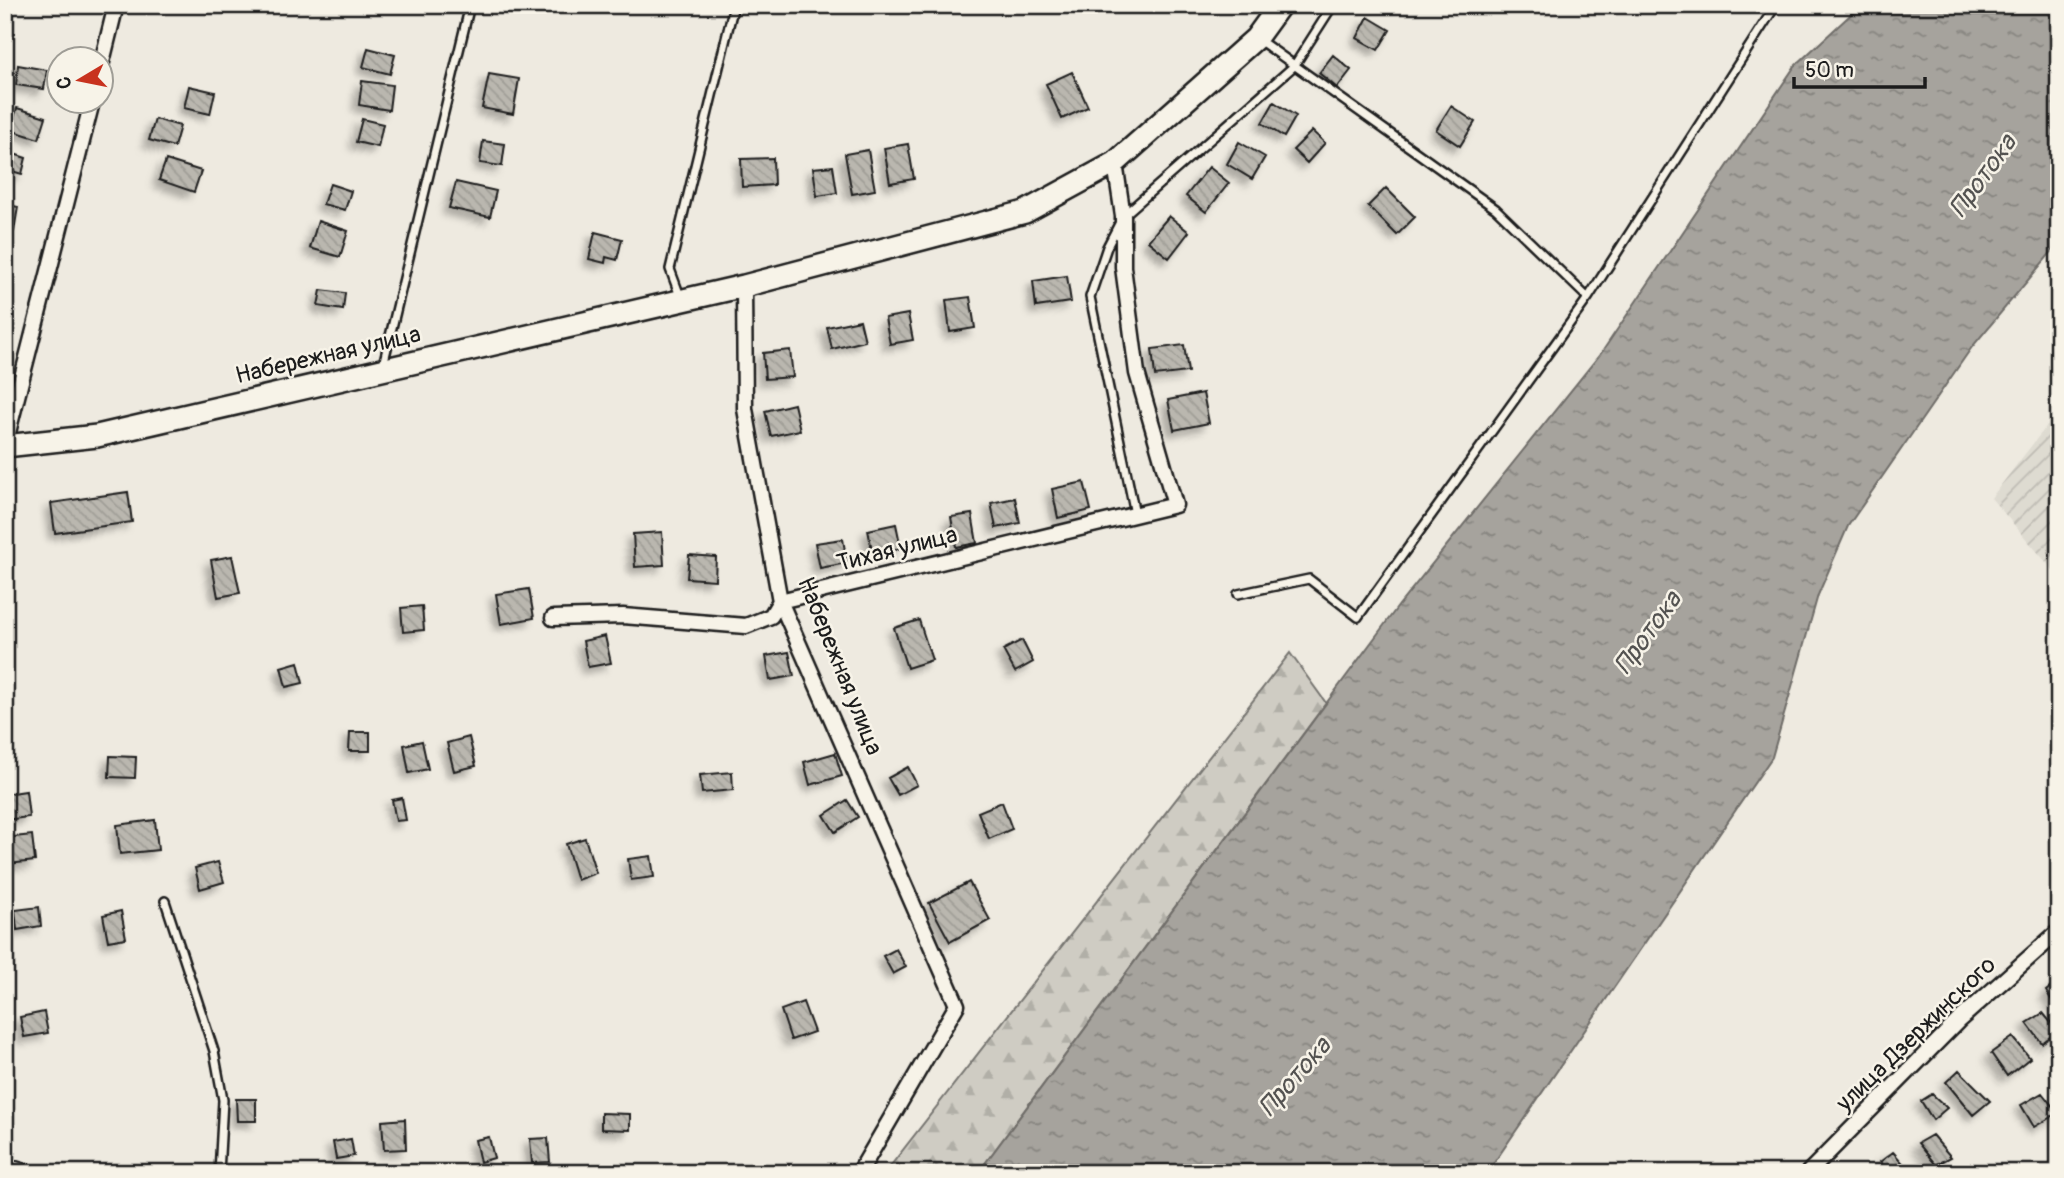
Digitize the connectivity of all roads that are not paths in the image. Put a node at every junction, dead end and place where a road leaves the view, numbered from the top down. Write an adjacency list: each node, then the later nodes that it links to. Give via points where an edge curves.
1 (116, 5): 8 (street)
2 (470, 5): 16 (lane)
3 (734, 5): 15 (lane, via 670,269)
4 (1280, 5): 7 (street, Набережная улица)
5 (1334, 5): 9 (lane)
6 (1776, 5): 14 (lane)
7 (1256, 38): 9 (lane); 11 (street, Набережная улица)
8 (106, 46)
9 (1294, 66): 12 (lane); 14 (lane, via 1496,209)
10 (88, 116): 17 (street)
11 (1115, 163): 12 (street); 13 (street, Набережная улица, via 1026,212)
12 (1124, 216): 18 (lane, via 1107,247 1090,297); 18 (street, Тихая улица, via 1123,267 1137,373 1175,505)
13 (744, 286): 15 (street, Набережная улица); 20 (street, Набережная улица, via 745,410)
14 (1588, 298): 19 (lane, via 1358,617 1310,579)
15 (682, 300): 16 (street, Набережная улица)
16 (382, 369): 17 (street, Набережная улица, via 97,436)
17 (5, 445)
18 (1135, 514): 20 (street, Тихая улица)
19 (1238, 594)
20 (780, 601): 21 (street, Тихая улица, via 771,616 746,626 623,616); 27 (street, Набережная улица, via 957,1005)
21 (553, 618)
22 (164, 901): 26 (lane, via 214,1051 223,1100)
23 (2059, 931): 28 (street, улица Дзержинского, via 1958,1021)
24 (5, 1166): 25 (street)
25 (29, 1173)
26 (219, 1173)
27 (859, 1173)
28 (1808, 1173)

